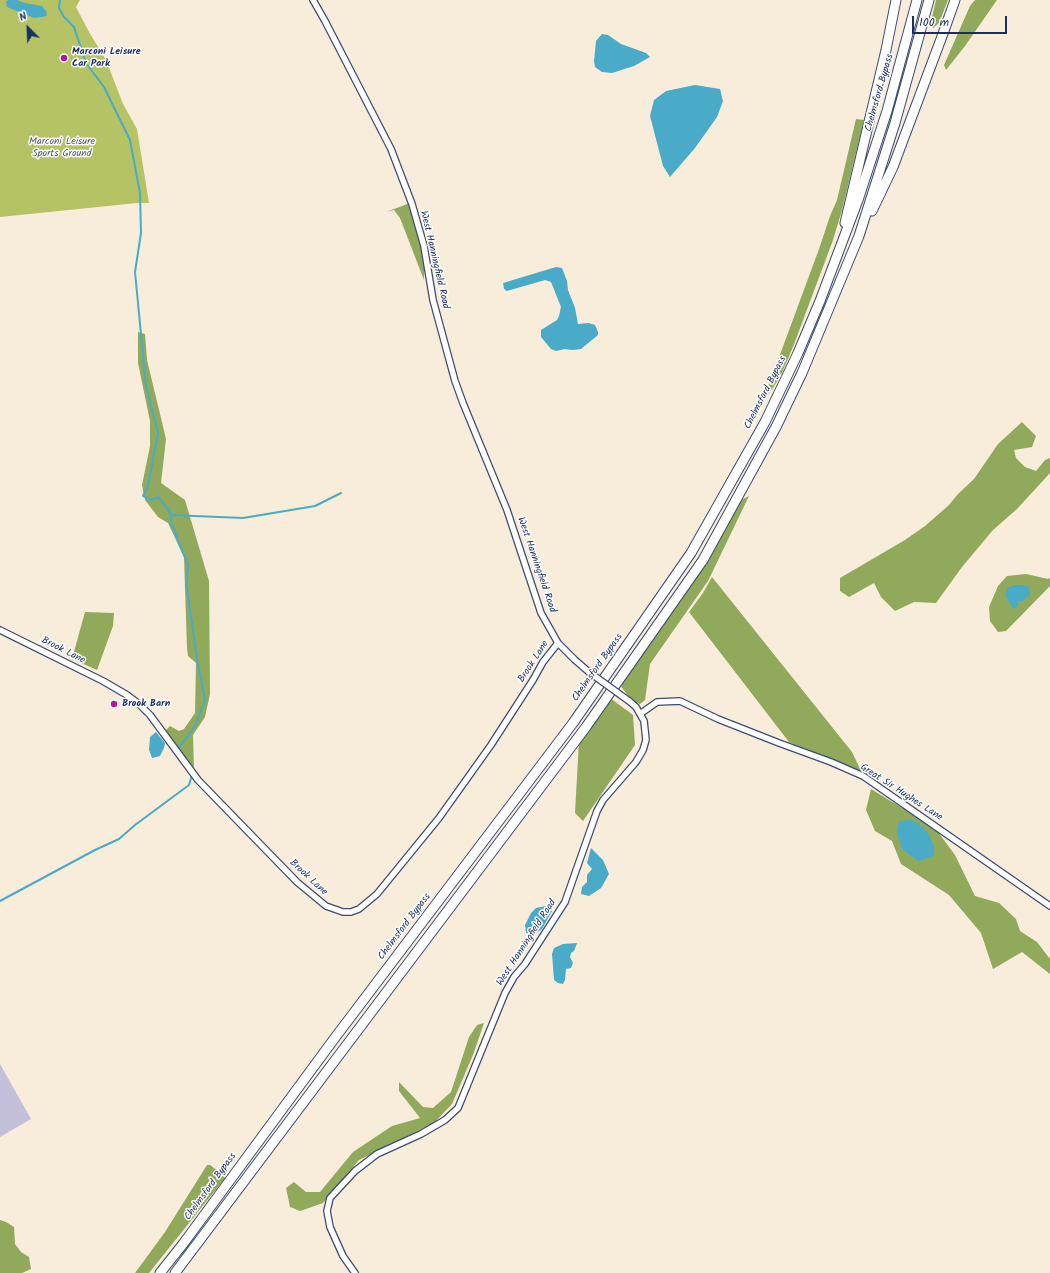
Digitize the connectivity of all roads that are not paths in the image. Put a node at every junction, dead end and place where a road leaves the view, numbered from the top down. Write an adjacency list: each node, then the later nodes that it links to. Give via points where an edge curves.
1 (313, 0): 11 (street, West Hanningfield Road, via 391,149 407,190 424,246 433,300 455,382 507,510 541,613)
2 (896, 0): 9 (highway)
3 (917, 0): 9 (highway, Chelmsford Bypass, via 887,111)
4 (929, 0): 8 (highway, via 895,123)
5 (955, 0): 7 (highway)
6 (960, 0): 7 (highway)
7 (944, 32): 8 (highway, via 893,167)
8 (859, 236): 15 (highway, via 802,373 776,427 703,560 586,726)
9 (839, 250): 14 (highway, Chelmsford Bypass, via 798,353 765,422 691,553 573,723)
10 (0, 630): 11 (street, Brook Lane, via 127,694 150,714 198,780 297,882 326,906 343,912 359,910 377,894 439,818 491,745)
11 (558, 642): 12 (street, West Hanningfield Road, bridge, via 589,672 636,707)
12 (640, 714): 13 (street, Great Sir Hughes Lane, via 657,702 680,701 718,719 857,774); 16 (street, West Hanningfield Road, via 646,729 643,750 597,811 565,902 505,993 458,1108 445,1120 421,1134 377,1154 355,1171 330,1198 327,1210 330,1227 343,1256)
13 (1050, 906)
14 (160, 1273)
15 (175, 1273)
16 (355, 1273)

